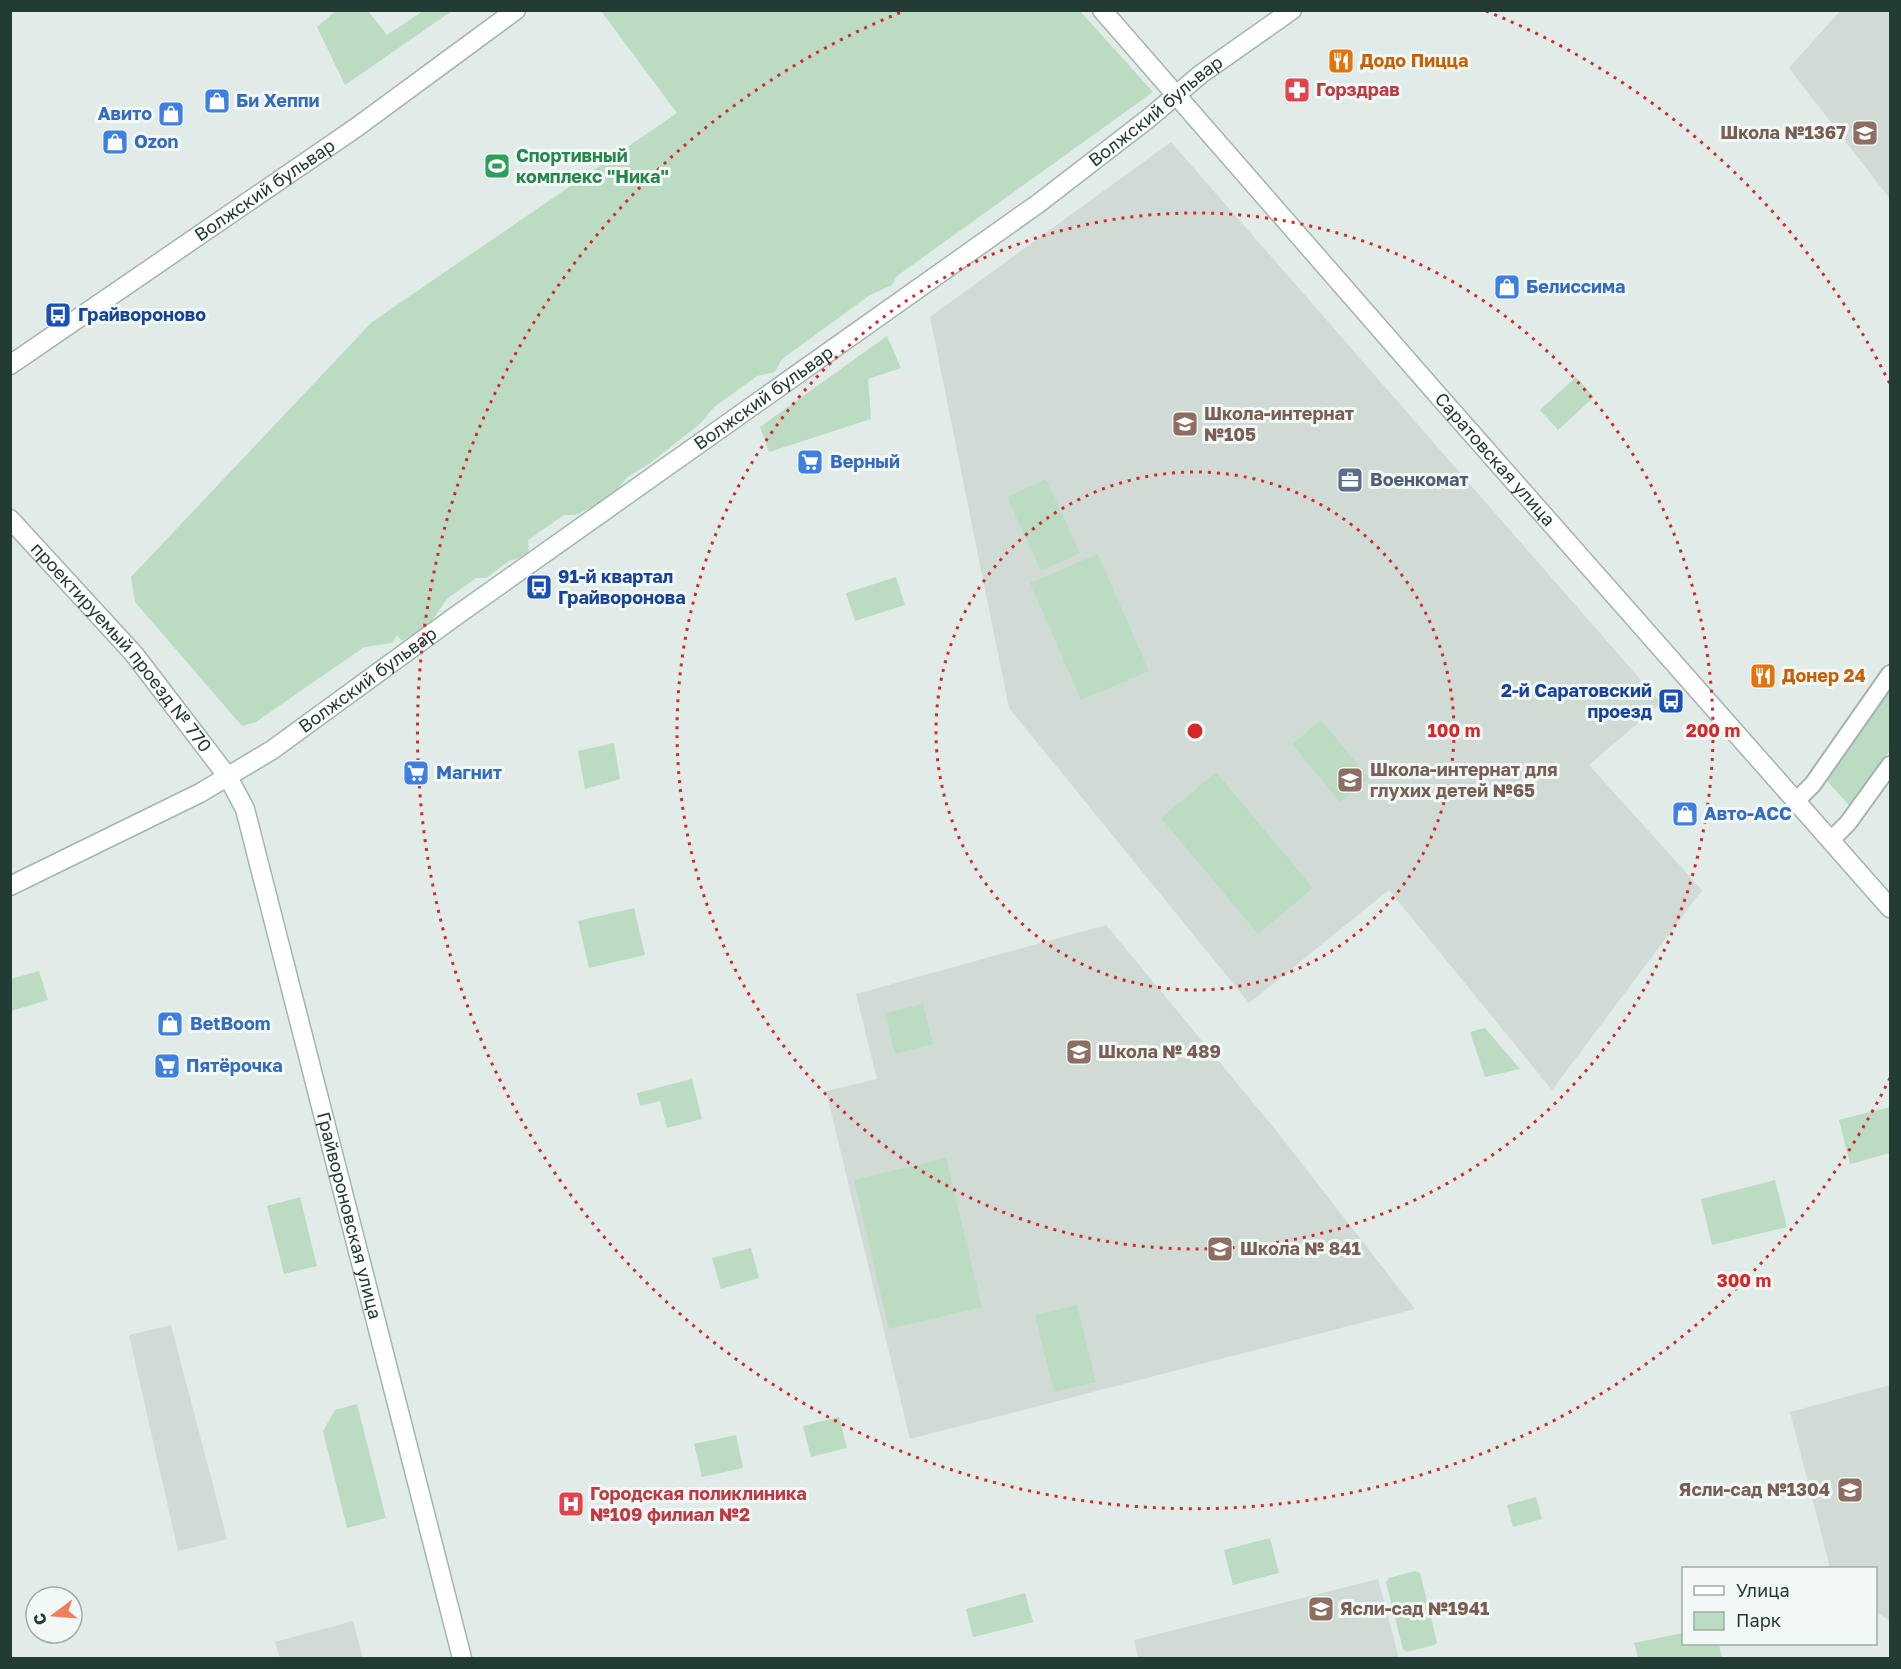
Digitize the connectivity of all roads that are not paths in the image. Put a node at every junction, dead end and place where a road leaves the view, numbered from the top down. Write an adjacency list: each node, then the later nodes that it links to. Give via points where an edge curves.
1 (516, 10): 5 (main road, Волжский бульвар, via 357,127)
2 (1102, 10): 4 (main road, Саратовская улица)
3 (1293, 10): 4 (main road, Волжский бульвар)
4 (1175, 95): 9 (main road, Волжский бульвар, via 1039,203 272,750); 10 (main road, Саратовская улица)
5 (10, 365)
6 (10, 519): 9 (main road, проектируемый проезд № 770, via 134,654)
7 (1890, 674): 10 (street, via 1813,784)
8 (1890, 765): 11 (street)
9 (228, 777): 12 (main road, Волжский бульвар); 14 (main road, Грайвороновская улица, via 245,809)
10 (1796, 801): 11 (main road, Саратовская улица)
11 (1831, 840): 13 (main road, Саратовская улица)
12 (10, 886)
13 (1890, 908)
14 (462, 1659)

